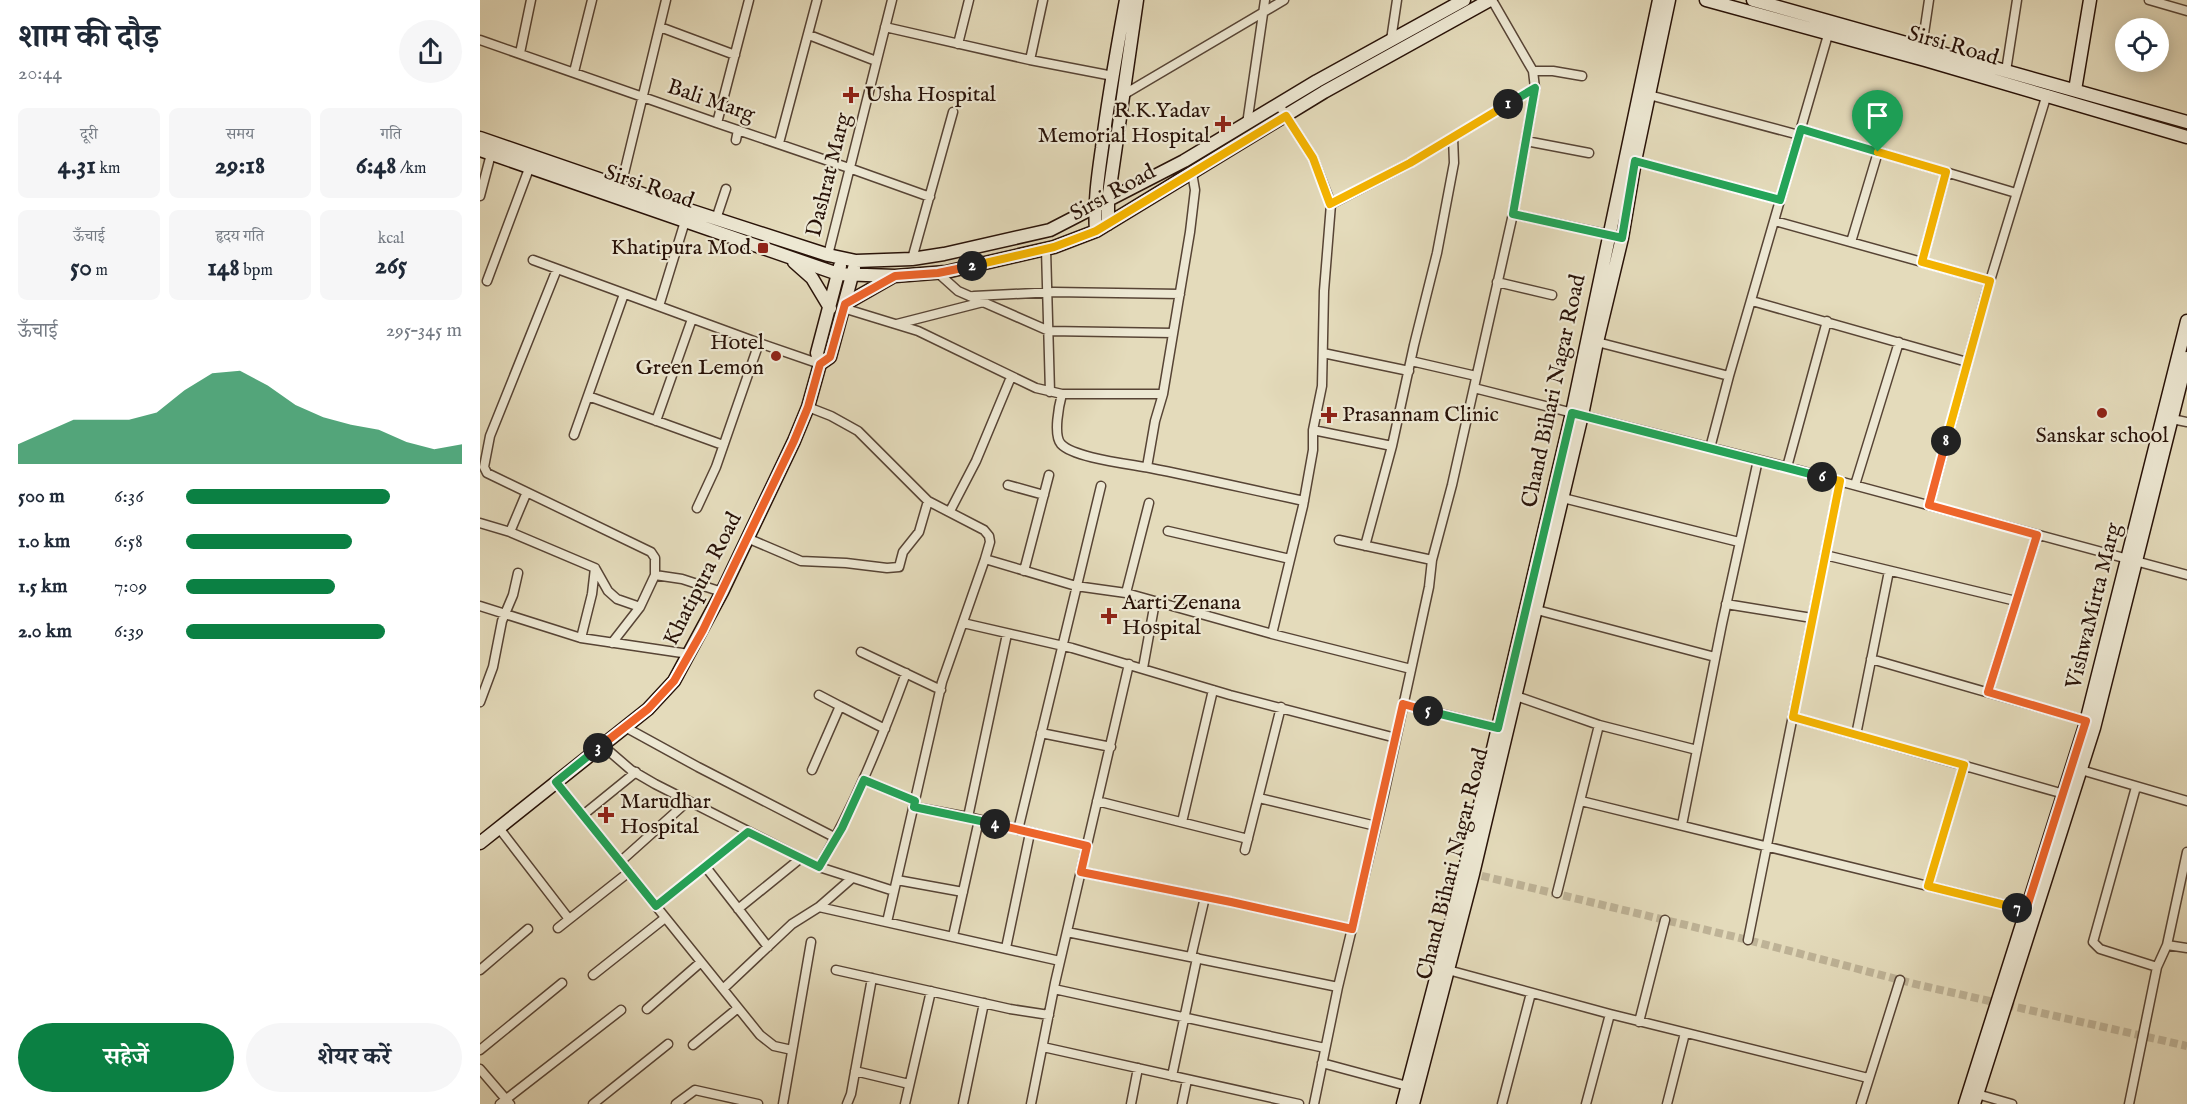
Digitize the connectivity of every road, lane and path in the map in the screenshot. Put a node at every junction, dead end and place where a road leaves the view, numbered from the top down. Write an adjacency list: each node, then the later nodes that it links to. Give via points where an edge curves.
1 (531, 0): 35 (street)
2 (592, 0): 41 (street)
3 (666, 0): 27 (street)
4 (749, 0): 36 (street)
5 (817, 0): 30 (street)
6 (892, 0): 28 (street, Dashrat Marg)
7 (969, 0): 33 (street)
8 (1043, 0): 37 (street)
9 (1126, 0): 42 (street)
10 (1137, 0): 47 (street)
11 (1265, 0): 26 (street)
12 (1284, 0): 26 (street)
13 (1397, 0): 32 (street)
14 (1464, 0): 32 (street, Sirsi Road)
15 (1491, 0): 39 (street); 50 (street, Sirsi Road)
16 (1659, 0): 86 (street, Chand Bihari Nagar Road)
17 (1669, 0): 48 (street, Chand Bihari Nagar Road)
18 (1706, 0): 29 (street, Sirsi Road)
19 (1753, 0): 24 (street, Sirsi Road)
20 (1929, 0): 34 (street)
21 (2017, 0): 40 (street)
22 (2090, 0): 45 (street)
23 (2151, 0): 25 (street)
24 (1766, 2): 29 (street, Sirsi Road)
25 (2187, 11)
26 (1263, 14): 47 (street); 54 (street)
27 (660, 27): 36 (street); 49 (street)
28 (885, 27): 33 (street); 38 (street, Dashrat Marg)
29 (1830, 28): 34 (street, Sirsi Road); 46 (street, Sirsi Road); 56 (street)
30 (809, 35): 38 (street); 62 (street)
31 (480, 39): 35 (street, Bali Marg)
32 (1391, 40): 50 (street, Sirsi Road)
33 (958, 44): 37 (street)
34 (1922, 47): 40 (street, Sirsi Road)
35 (520, 52): 41 (street, Bali Marg)
36 (735, 55): 53 (street)
37 (1029, 60): 42 (street)
38 (876, 61): 68 (street, Dashrat Marg)
39 (1533, 71): 43 (street); 44 (street)
40 (2006, 71): 45 (street, Sirsi Road)
41 (574, 72): 49 (street, Bali Marg)
42 (1113, 76): 79 (street)
43 (1582, 76)
44 (1535, 88): 58 (street); 61 (street)
45 (2075, 90): 52 (street, Sirsi Road)
46 (2047, 94): 57 (street, Sirsi Road); 73 (street)
47 (1123, 95): 77 (street)
48 (1649, 95): 56 (street); 66 (street, Chand Bihari Nagar Road)
49 (643, 97): 53 (street, Bali Marg); 71 (street)
50 (1282, 110): 54 (street, Sirsi Road); 70 (street, Sirsi Road); 78 (street, via 1313,158)
51 (953, 112): 75 (street)
52 (2187, 122)
53 (717, 123): 55 (street, Bali Marg)
54 (1247, 124): 77 (street, Sirsi Road)
55 (738, 130): 60 (street); 62 (street, Bali Marg)
56 (1800, 132): 64 (street); 76 (street)
57 (2187, 136)
58 (1454, 137): 78 (street); 125 (street, via 1454,164)
59 (480, 138): 71 (street, Sirsi Road)
60 (736, 140)
61 (1526, 141): 65 (street); 80 (street)
62 (779, 143): 68 (street, Bali Marg)
63 (486, 152): 67 (street, Sirsi Road); 74 (street)
64 (1878, 152): 69 (street); 87 (street)
65 (1589, 153)
66 (1635, 161): 76 (street); 86 (street, Chand Bihari Nagar Road)
67 (530, 166): 81 (street, Sirsi Road); 101 (street)
68 (849, 168): 75 (street, Bali Marg); 90 (street, Dashrat Marg)
69 (1946, 172): 73 (street); 95 (street)
70 (1192, 173): 84 (street, Sirsi Road); 106 (street, via 1195,190)
71 (621, 186): 81 (street, Sirsi Road)
72 (726, 189): 82 (street)
73 (2016, 193): 102 (street)
74 (480, 196)
75 (930, 198): 92 (street)
76 (1780, 200): 83 (street)
77 (1108, 201): 79 (street, Sirsi Road); 84 (street)
78 (1330, 204): 123 (street)
79 (1094, 209): 85 (street); 92 (street, Sirsi Road, via 1050,230)
80 (1513, 214): 86 (street); 103 (street)
81 (687, 216): 82 (street, Sirsi Road); 89 (street, Sirsi Road); 111 (street)
82 (716, 219): 90 (street, Sirsi Road)
83 (1775, 221): 87 (street); 109 (street)
84 (1108, 224): 85 (street, Sirsi Road)
85 (1096, 231): 88 (street, Sirsi Road)
86 (1616, 236): 120 (street, Chand Bihari Nagar Road); 138 (street, Chand Bihari Nagar Road)
87 (1851, 242): 95 (street)
88 (1047, 249): 97 (street, Sirsi Road); 104 (street)
89 (787, 255): 98 (street, Sirsi Road); 113 (street, via 813,278)
90 (828, 255): 91 (street, Sirsi Road)
91 (842, 258): 94 (street, Sirsi Road); 98 (street)
92 (912, 259): 94 (street, Sirsi Road)
93 (533, 260): 96 (street)
94 (856, 261): 99 (street, Khatipura Road)
95 (1922, 262): 102 (street)
96 (557, 269): 105 (street); 155 (street, via 490,436 483,467)
97 (938, 273): 100 (street, Sirsi Road); 108 (street, via 958,291)
98 (838, 274): 99 (street, Sirsi Road); 113 (street)
99 (852, 276): 100 (street, Sirsi Road); 112 (street, Khatipura Road)
100 (895, 276): 112 (street)
101 (488, 281)
102 (1990, 281): 126 (street)
103 (1497, 282): 107 (street); 129 (street)
104 (1048, 293): 106 (street); 108 (street); 118 (street)
105 (624, 294): 111 (street); 136 (street)
106 (1180, 294): 119 (street)
107 (1552, 295)
108 (971, 296): 110 (street)
109 (1752, 301): 115 (street); 130 (street)
110 (984, 302): 117 (street); 118 (street)
111 (659, 306): 114 (street)
112 (844, 306): 117 (street); 127 (street, Khatipura Road, via 830,357)
113 (830, 308): 127 (street, via 817,353)
114 (692, 319): 122 (street); 140 (street)
115 (1827, 321): 121 (street); 149 (street)
116 (2187, 321): 176 (street, VishwaMirta Marg)
117 (895, 325): 131 (street, via 918,331)
118 (1049, 331): 119 (street); 133 (street)
119 (1173, 333): 135 (street)
120 (1597, 342): 130 (street); 138 (street, Chand Bihari Nagar Road)
121 (1899, 342): 126 (street); 153 (street)
122 (759, 344): 127 (street); 144 (street)
123 (1323, 352): 128 (street); 142 (street, via 1322,386)
124 (2187, 358): 139 (street, VishwaMirta Marg)
125 (1411, 361): 128 (street); 129 (street)
126 (1967, 362): 161 (street)
127 (820, 364): 137 (street, Khatipura Road)
128 (1408, 371): 145 (street)
129 (1476, 376): 132 (street)
130 (1729, 376): 146 (street)
131 (1011, 377): 133 (street); 163 (street)
132 (1474, 388): 138 (street); 175 (street)
133 (1050, 392): 134 (street)
134 (1062, 394): 135 (street); 148 (street, via 1057,424 1062,445 1098,458)
135 (1163, 394): 148 (street)
136 (588, 396): 140 (street); 143 (street)
137 (808, 407): 158 (street, via 858,431); 168 (street, Khatipura Road)
138 (1577, 414): 146 (street); 157 (street, Chand Bihari Nagar Road); 221 (street, Chand Bihari Nagar Road)
139 (2172, 419): 141 (street); 176 (street, VishwaMirta Marg)
140 (656, 421): 144 (street)
141 (2187, 422)
142 (1313, 430): 145 (street); 159 (street)
143 (574, 435)
144 (723, 446): 162 (street)
145 (1392, 446): 171 (street)
146 (1710, 448): 147 (street)
147 (1758, 460): 149 (street); 170 (street)
148 (1147, 467): 159 (street)
149 (1787, 467): 151 (street)
150 (1049, 475): 156 (street)
151 (1840, 481): 153 (street); 172 (street)
152 (1008, 485): 156 (street)
153 (1855, 485): 161 (street)
154 (1101, 486): 183 (street)
155 (526, 494): 166 (street); 181 (street, via 651,552)
156 (1044, 495): 178 (street)
157 (1563, 498): 170 (street); 191 (street, Chand Bihari Nagar Road)
158 (928, 501): 163 (street); 168 (street, via 919,532 903,552 899,567 801,561)
159 (1304, 501): 174 (street)
160 (1149, 503): 185 (street)
161 (1929, 505): 167 (street)
162 (698, 508)
163 (950, 511): 173 (street, via 989,536)
164 (480, 523): 166 (street)
165 (1168, 531): 174 (street)
166 (510, 532): 177 (street)
167 (2037, 535): 176 (street); 186 (street)
168 (747, 538): 184 (street, Khatipura Road)
169 (1339, 540): 171 (street)
170 (1739, 542): 188 (street)
171 (1365, 546): 175 (street)
172 (1825, 555): 179 (street); 193 (street)
173 (985, 559): 178 (street); 194 (street)
174 (1290, 559): 196 (street)
175 (1432, 560): 206 (street)
176 (2132, 560): 182 (street); 218 (street, VishwaMirta Marg); 231 (street, VishwaMirta Marg)
177 (595, 568): 190 (street, via 617,599); 197 (street)
178 (1023, 571): 183 (street)
179 (1889, 571): 186 (street); 203 (street)
180 (518, 573): 192 (street)
181 (655, 575): 184 (street); 190 (street)
182 (2187, 575)
183 (1076, 585): 185 (street); 199 (street)
184 (722, 592): 201 (street, Khatipura Road)
185 (1126, 593): 187 (street)
186 (2016, 601): 210 (street)
187 (1155, 602): 196 (street); 205 (street)
188 (1726, 604): 193 (street); 202 (street)
189 (480, 606): 192 (street)
190 (640, 607): 198 (street)
191 (1537, 610): 202 (street); 212 (street, Chand Bihari Nagar Road)
192 (505, 614): 197 (street); 213 (street)
193 (1812, 618): 217 (street)
194 (963, 622): 195 (street); 208 (street)
195 (1007, 634): 199 (street); 244 (street)
196 (1272, 634): 206 (street)
197 (581, 638): 198 (street)
198 (612, 643): 201 (street)
199 (1063, 646): 204 (street); 223 (street)
200 (861, 652): 207 (street)
201 (689, 654): 220 (street, Khatipura Road, via 674,681)
202 (1715, 657): 228 (street)
203 (1871, 659): 210 (street); 224 (street)
204 (1130, 664): 205 (street); 227 (street)
205 (1143, 668): 209 (street)
206 (1411, 669): 214 (street)
207 (906, 673): 208 (street); 222 (street)
208 (941, 690): 242 (street)
209 (1213, 690): 216 (street); 246 (street)
210 (1988, 692): 218 (street)
211 (819, 695): 215 (street)
212 (1516, 696): 219 (street); 296 (street, Chand Bihari Nagar Road)
213 (480, 702)
214 (1403, 704): 221 (street); 225 (street)
215 (840, 706): 222 (street); 230 (street)
216 (1281, 707): 225 (street); 237 (street)
217 (1793, 717): 224 (street); 257 (street)
218 (2086, 721): 236 (street, VishwaMirta Marg)
219 (1599, 725): 228 (street); 240 (street)
220 (625, 727): 226 (street, Khatipura Road); 253 (street)
221 (1498, 728): 296 (street, Chand Bihari Nagar Road)
222 (885, 729): 233 (street)
223 (1041, 733): 227 (street); 250 (street)
224 (1856, 735): 229 (street)
225 (1396, 738): 248 (street)
226 (602, 745): 232 (street); 234 (street, Khatipura Road)
227 (1111, 747): 239 (street)
228 (1697, 750): 247 (street)
229 (1964, 765): 236 (street); 268 (street)
230 (812, 770)
231 (2081, 770): 235 (street); 332 (street, VishwaMirta Marg)
232 (636, 772): 238 (street); 243 (street)
233 (864, 780): 242 (street); 253 (street)
234 (556, 782): 243 (street); 249 (street, Khatipura Road)
235 (2136, 787): 241 (street); 295 (street, via 2093,942 2100,949)
236 (2064, 794): 276 (street, VishwaMirta Marg)
237 (1259, 798): 248 (street); 254 (street)
238 (688, 801): 251 (street); 261 (street)
239 (1097, 801): 246 (street); 256 (street)
240 (1581, 801): 247 (street); 271 (street)
241 (2187, 801)
242 (915, 804): 244 (street); 267 (street)
243 (583, 815): 261 (street)
244 (968, 817): 245 (street)
245 (979, 820): 250 (street); 270 (street)
246 (1182, 822): 254 (street)
247 (1682, 825): 257 (street)
248 (1376, 826): 283 (street)
249 (499, 828): 255 (street, Khatipura Road); 278 (street)
250 (1018, 830): 252 (street)
251 (748, 832): 260 (street); 262 (street)
252 (1030, 832): 256 (street); 290 (street)
253 (836, 837): 263 (street)
254 (1248, 839): 258 (street)
255 (480, 843)
256 (1087, 846): 265 (street)
257 (1768, 846): 268 (street); 286 (street)
258 (1245, 850)
259 (2187, 852): 288 (street)
260 (801, 858): 263 (street); 275 (street)
261 (621, 861): 264 (street)
262 (705, 866): 273 (street); 275 (street)
263 (819, 867): 266 (street)
264 (628, 872): 273 (street); 278 (street)
265 (1081, 872): 272 (street); 284 (street)
266 (851, 879): 269 (street); 274 (street)
267 (897, 880): 269 (street); 270 (street)
268 (1928, 886): 276 (street)
269 (894, 891): 280 (street)
270 (963, 892): 285 (street)
271 (1557, 893)
272 (1205, 897): 283 (street); 292 (street)
273 (656, 906): 277 (street)
274 (819, 907): 280 (street); 289 (street, via 792,924)
275 (738, 909): 289 (street)
276 (2026, 910): 353 (street, VishwaMirta Marg)
277 (665, 918): 294 (street); 299 (street)
278 (569, 919): 281 (street)
279 (1665, 920): 315 (street)
280 (887, 922): 285 (street)
281 (558, 928)
282 (528, 929): 297 (street)
283 (1352, 929): 303 (street)
284 (1067, 932): 292 (street); 293 (street)
285 (953, 936): 290 (street)
286 (1748, 940)
287 (811, 942): 322 (street)
288 (2167, 945): 291 (street); 295 (street)
289 (768, 947): 304 (street)
290 (1006, 948): 293 (street)
291 (2187, 948)
292 (1194, 958): 303 (street); 314 (street)
293 (1060, 961): 305 (street)
294 (701, 962): 304 (street); 310 (street)
295 (2157, 967): 355 (street)
296 (1443, 969): 307 (street); 331 (street, Chand Bihari Nagar Road)
297 (480, 970)
298 (836, 970): 300 (street)
299 (592, 975)
300 (872, 978): 306 (street); 326 (street)
301 (1900, 980): 328 (street)
302 (562, 983): 321 (street)
303 (1338, 987): 320 (street)
304 (723, 989): 309 (street)
305 (1054, 989): 313 (street); 314 (street)
306 (931, 991): 308 (street); 330 (street)
307 (1531, 993): 312 (street); 349 (street)
308 (984, 1003): 313 (street); 341 (street)
309 (738, 1008): 318 (street); 322 (street, via 767,1041)
310 (647, 1009)
311 (621, 1010): 334 (street)
312 (1610, 1014): 315 (street); 350 (street)
313 (1049, 1015): 319 (street)
314 (1184, 1017): 320 (street); 327 (street)
315 (1639, 1022): 316 (street)
316 (1685, 1034): 328 (street); 351 (street)
317 (668, 1044): 335 (street)
318 (693, 1046)
319 (1043, 1047): 324 (street); 342 (street)
320 (1325, 1048): 323 (street)
321 (480, 1050)
322 (792, 1050): 338 (street)
323 (1322, 1063): 331 (street); 346 (street)
324 (1138, 1068): 327 (street); 343 (street)
325 (480, 1069): 334 (street)
326 (855, 1071): 330 (street); 339 (street)
327 (1172, 1076): 329 (street)
328 (1868, 1078): 352 (street)
329 (1187, 1080): 344 (street); 345 (street)
330 (909, 1084): 340 (street)
331 (1412, 1087): 347 (street, Chand Bihari Nagar Road); 348 (street, Chand Bihari Nagar Road)
332 (1976, 1099): 354 (street)
333 (722, 1100): 336 (street, via 694,1090); 337 (street)
334 (505, 1102)
335 (593, 1104)
336 (676, 1104)
337 (758, 1104)
338 (783, 1104)
339 (847, 1104)
340 (904, 1104)
341 (963, 1104)
342 (1031, 1104)
343 (1131, 1104)
344 (1182, 1104)
345 (1299, 1104)
346 (1314, 1104)
347 (1403, 1104)
348 (1413, 1104)
349 (1502, 1104)
350 (1586, 1104)
351 (1667, 1104)
352 (1861, 1104)
353 (1965, 1104)
354 (2012, 1104)
355 (2129, 1104)

